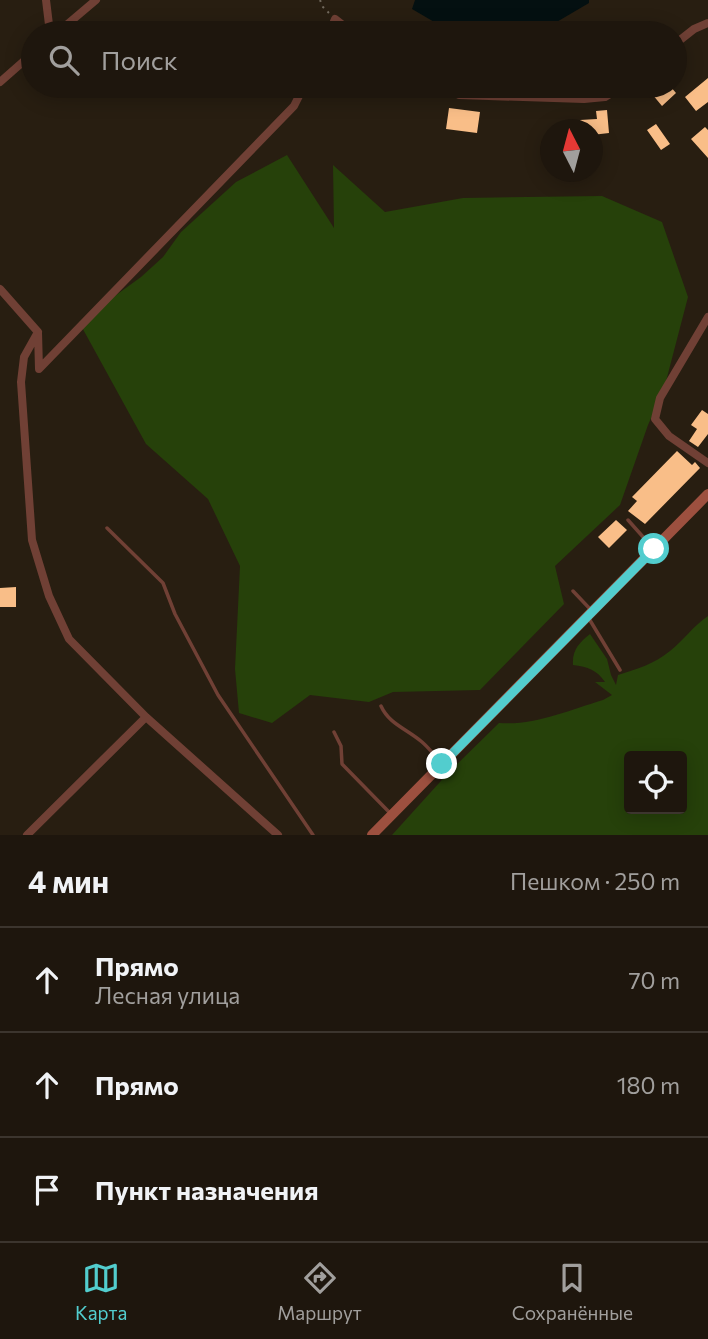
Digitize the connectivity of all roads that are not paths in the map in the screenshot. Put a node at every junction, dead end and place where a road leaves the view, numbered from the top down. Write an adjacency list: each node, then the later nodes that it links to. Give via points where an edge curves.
1 (46, 0): 3 (street)
2 (96, 0): 4 (street)
3 (49, 21)
4 (71, 21)
5 (708, 23): 6 (street)
6 (687, 35)
7 (21, 64): 8 (street)
8 (0, 82)
9 (298, 98): 14 (street, via 39,369)
10 (552, 98): 11 (street)
11 (594, 98)
12 (0, 289): 14 (street)
13 (708, 317): 15 (street, via 660,398 655,419 669,436)
14 (38, 332): 24 (street, via 24,357 21,382 32,540 49,596 69,639)
15 (708, 463)
16 (708, 494): 19 (street)
17 (628, 520): 19 (lane)
18 (107, 528): 30 (lane, via 163,583 218,695)
19 (654, 549): 21 (street)
20 (573, 591): 21 (lane)
21 (590, 614): 22 (lane); 26 (street)
22 (620, 670)
23 (381, 706): 26 (lane, via 393,724 424,743)
24 (146, 718): 28 (street); 29 (street)
25 (334, 732): 27 (lane, via 342,764)
26 (442, 764): 27 (street)
27 (392, 815): 31 (street)
28 (27, 835)
29 (278, 835)
30 (313, 835)
31 (372, 835)

